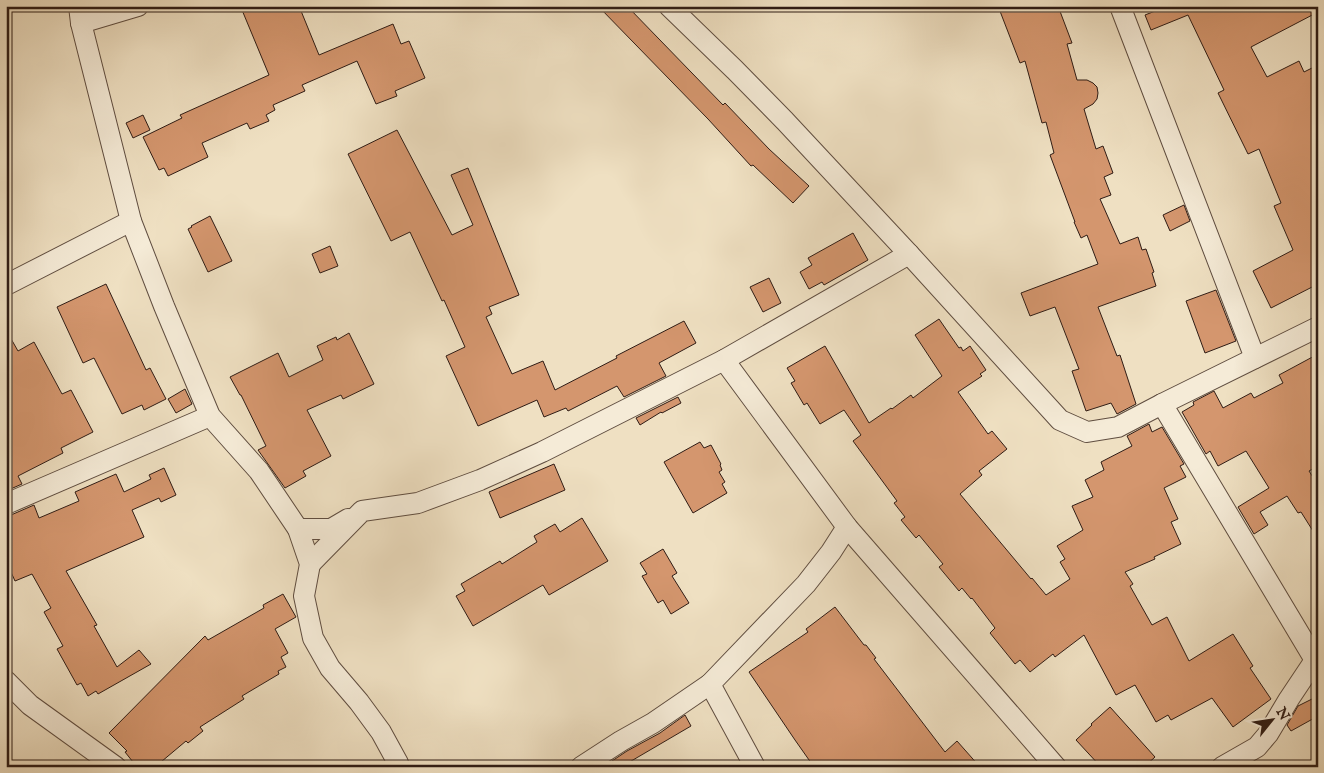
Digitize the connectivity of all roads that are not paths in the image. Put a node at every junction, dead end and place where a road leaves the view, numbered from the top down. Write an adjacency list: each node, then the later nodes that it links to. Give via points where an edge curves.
1 (138, 6): 4 (street)
2 (669, 6): 6 (street, via 785,120)
3 (1120, 6): 9 (street)
4 (80, 15): 5 (street)
5 (131, 221): 7 (street); 12 (street)
6 (910, 254): 10 (street); 11 (street, via 1060,420 1087,432 1118,427)
7 (6, 285)
8 (1318, 326): 9 (street)
9 (1255, 358): 11 (street)
10 (724, 360): 14 (street, via 480,480 418,503); 15 (street)
11 (1162, 404): 18 (street)
12 (210, 416): 13 (street); 16 (street, via 259,471)
13 (6, 504)
14 (362, 511): 16 (street, via 331,529); 17 (street)
15 (847, 527): 20 (street, via 806,584); 25 (street)
16 (298, 529): 17 (street)
17 (310, 564): 22 (street, via 304,596 313,638 330,668 381,732)
18 (1316, 662): 26 (street, via 1268,734 1257,746)
19 (6, 681): 21 (street, via 30,705)
20 (710, 684): 23 (street); 24 (street)
21 (116, 767)
22 (398, 767)
23 (580, 767)
24 (756, 767)
25 (1056, 767)
26 (1222, 767)

